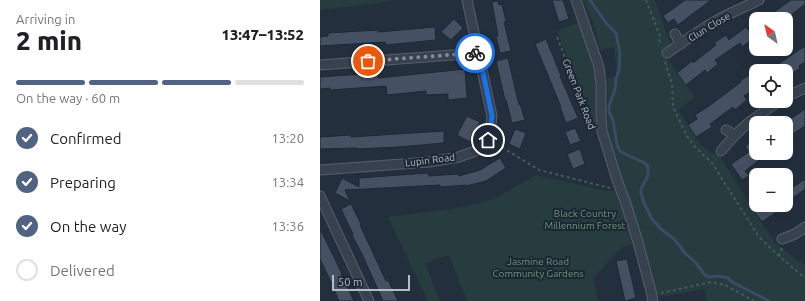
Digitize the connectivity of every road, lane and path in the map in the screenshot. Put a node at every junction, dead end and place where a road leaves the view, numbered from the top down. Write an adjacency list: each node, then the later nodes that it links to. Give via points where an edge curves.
1 (467, 0): 8 (street, Lupin Road)
2 (576, 0): 26 (street, Green Park Road, via 599,67 602,131 638,242)
3 (646, 0): 9 (path)
4 (759, 0): 7 (street, Clun Close, via 713,22)
5 (674, 34): 7 (street, Clun Close)
6 (557, 37): 14 (path, Green Park Road)
7 (681, 44): 9 (street, Clun Close)
8 (479, 53): 10 (street); 19 (street, Lupin Road, via 492,116 488,140 478,150 459,157 429,162)
9 (664, 54): 24 (path, via 672,84 673,107 687,136 712,163 759,237)
10 (320, 65)
11 (805, 88): 12 (street)
12 (793, 94)
13 (769, 108): 16 (street)
14 (593, 129)
15 (726, 130): 16 (street)
16 (735, 135): 18 (street)
17 (492, 141): 20 (path, via 539,170)
18 (721, 151)
19 (320, 170)
20 (616, 190)
21 (320, 196): 27 (street)
22 (805, 226): 23 (street)
23 (782, 243): 24 (path)
24 (780, 256): 25 (path)
25 (805, 278)
26 (652, 298): 28 (path, via 711,282 725,285)
27 (369, 301)
28 (754, 301)

